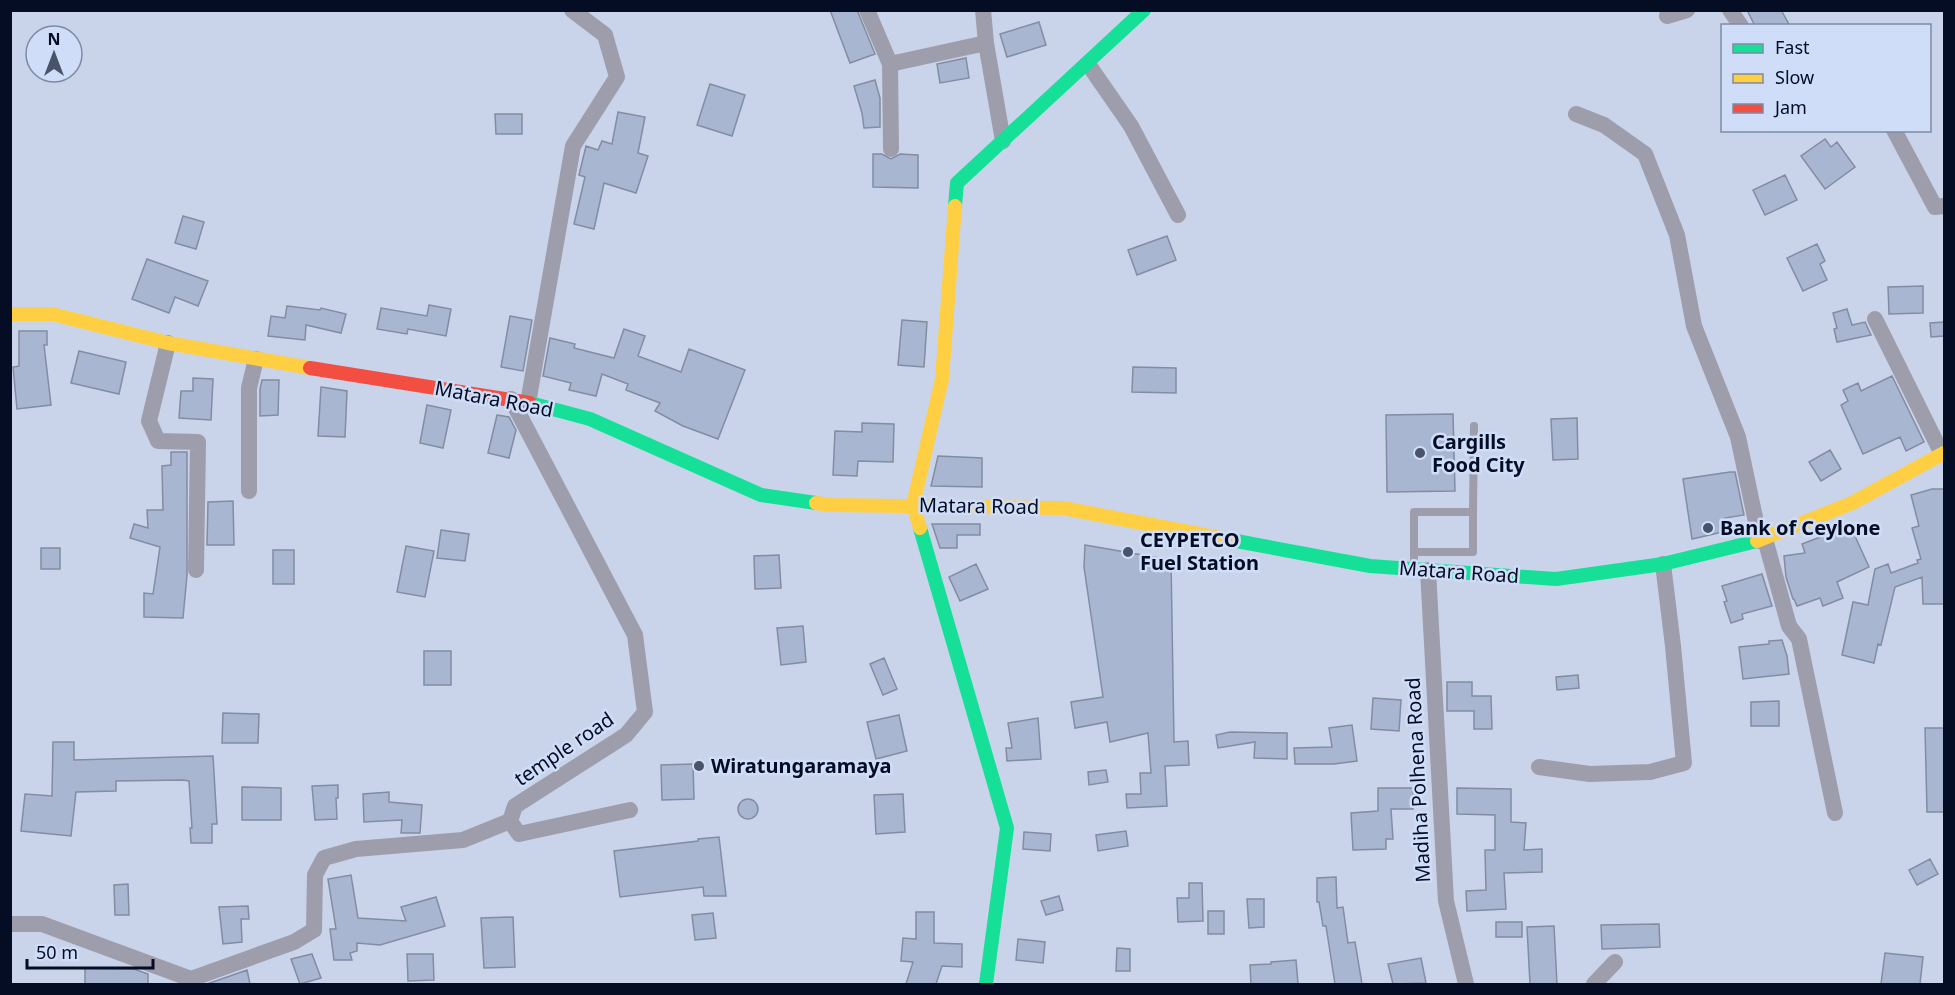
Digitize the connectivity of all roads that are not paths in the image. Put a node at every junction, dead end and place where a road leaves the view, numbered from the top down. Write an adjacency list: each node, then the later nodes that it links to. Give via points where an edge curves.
1 (572, 10): 22 (street, via 605,35 617,76 573,146)
2 (867, 10): 10 (street)
3 (982, 10): 9 (street)
4 (1144, 10): 11 (main road)
5 (1687, 10): 7 (street)
6 (1730, 10): 8 (street)
7 (1667, 16)
8 (1740, 24)
9 (986, 43): 10 (street); 14 (street)
10 (890, 64): 15 (street)
11 (1088, 64): 14 (main road); 17 (street, via 1131,126)
12 (1576, 114): 28 (street, via 1604,125 1645,154 1677,235 1694,326 1738,437)
13 (1895, 132): 16 (street, via 1935,207)
14 (1003, 141): 26 (main road, via 957,183 942,379)
15 (891, 149)
16 (1944, 206)
17 (1178, 215)
18 (10, 314): 20 (main road, Matara Road, via 52,314)
19 (1875, 319): 24 (street)
20 (168, 343): 21 (main road, Matara Road); 32 (street, via 149,421 158,441 198,442)
21 (256, 359): 22 (main road, Matara Road); 25 (street, via 249,388)
22 (520, 401): 26 (main road, Matara Road, via 590,419 761,495 830,505); 36 (street, temple road, via 635,635 645,712 626,735 515,806)
23 (1474, 426): 27 (lane)
24 (1943, 453): 28 (main road, Matara Road, via 1852,503)
25 (249, 490)
26 (914, 505): 31 (main road, Matara Road, via 1063,508 1370,566); 39 (main road, via 1007,828)
27 (1473, 512): 29 (lane, via 1414,512); 29 (lane, via 1473,552)
28 (1763, 540): 30 (main road, Matara Road); 35 (street, via 1789,626 1799,639)
29 (1414, 552): 31 (lane)
30 (1663, 564): 31 (main road, Matara Road, via 1556,579); 33 (street, via 1684,763 1650,771 1590,774)
31 (1421, 569): 40 (street, Madiha Polhena Road, via 1446,901)
32 (196, 570)
33 (1539, 767)
34 (630, 810): 36 (street, via 519,834)
35 (1835, 813)
36 (510, 821): 37 (street, via 463,840 356,849 324,858 315,875 314,930 294,942 191,979 42,924)
37 (10, 924)
38 (1615, 962): 41 (street)
39 (986, 984)
40 (1466, 984)
41 (1593, 984)

